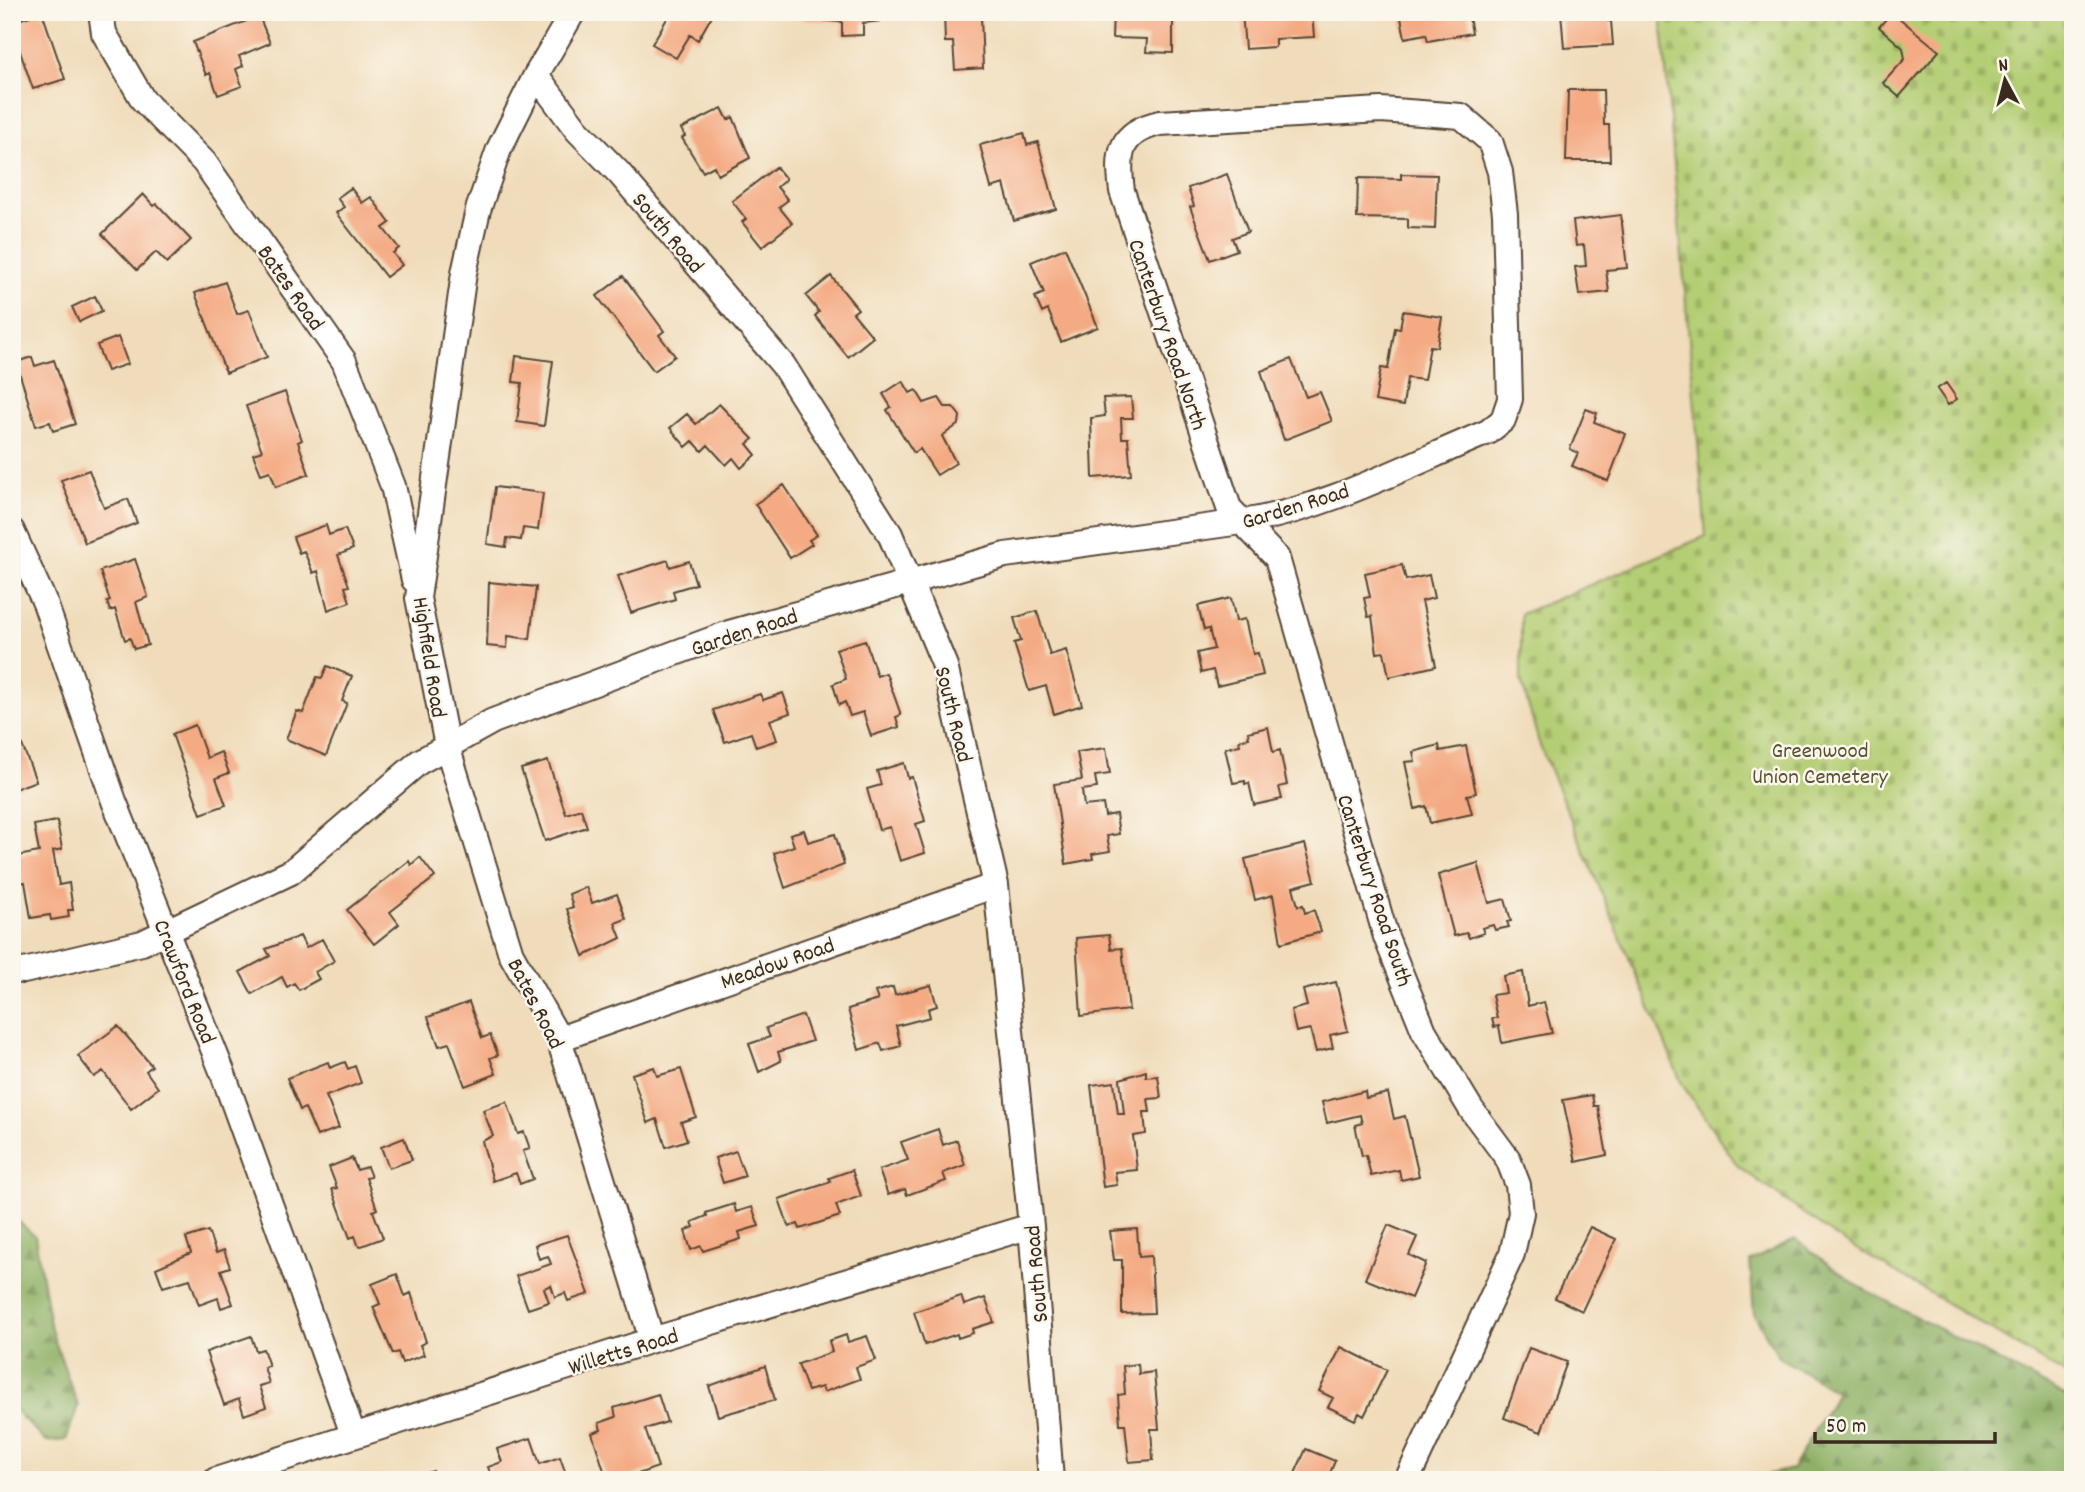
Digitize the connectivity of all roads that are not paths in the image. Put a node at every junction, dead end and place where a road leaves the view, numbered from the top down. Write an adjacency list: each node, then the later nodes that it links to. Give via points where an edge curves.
1 (101, 12): 8 (street, Bates Road, via 104,33 143,100 204,162 344,361 393,486)
2 (573, 12): 3 (street, Highfield Road)
3 (536, 75): 7 (street, South Road, via 577,130 620,173 783,365 890,534); 8 (street, Highfield Road, via 499,149 478,210 464,273)
4 (1126, 141): 5 (street, Canterbury Road North, via 1121,146 1122,191 1216,472 1229,508); 5 (street, Garden Road, via 1143,127 1160,123 1394,111 1461,116 1490,141 1500,172 1510,399 1503,420 1488,432 1318,502)
5 (1241, 522): 7 (street, Garden Road, via 1005,555); 19 (street, Canterbury Road South, via 1277,558 1386,937 1424,1031 1471,1110 1508,1159 1518,1185 1521,1213 1513,1254)
6 (12, 531): 11 (street, Crawford Road, via 45,603 114,801)
7 (910, 582): 9 (street, Garden Road, via 729,633 493,721); 10 (street, South Road, via 945,667)
8 (418, 598): 9 (street, Highfield Road)
9 (447, 746): 11 (street, Highfield Road, via 419,762 291,872); 13 (street, Bates Road, via 511,954)
10 (996, 885): 13 (street, Meadow Road); 14 (street, South Road)
11 (166, 931): 12 (street, Highfield Road, via 142,943); 16 (street, Crawford Road, via 222,1071)
12 (12, 970)
13 (559, 1038): 15 (street, Bates Road)
14 (1031, 1226): 15 (street, Willetts Road); 18 (street, South Road)
15 (652, 1340): 16 (street, Willetts Road)
16 (353, 1434): 17 (street, Willetts Road)
17 (216, 1480)
18 (1051, 1480)
19 (1407, 1480)

